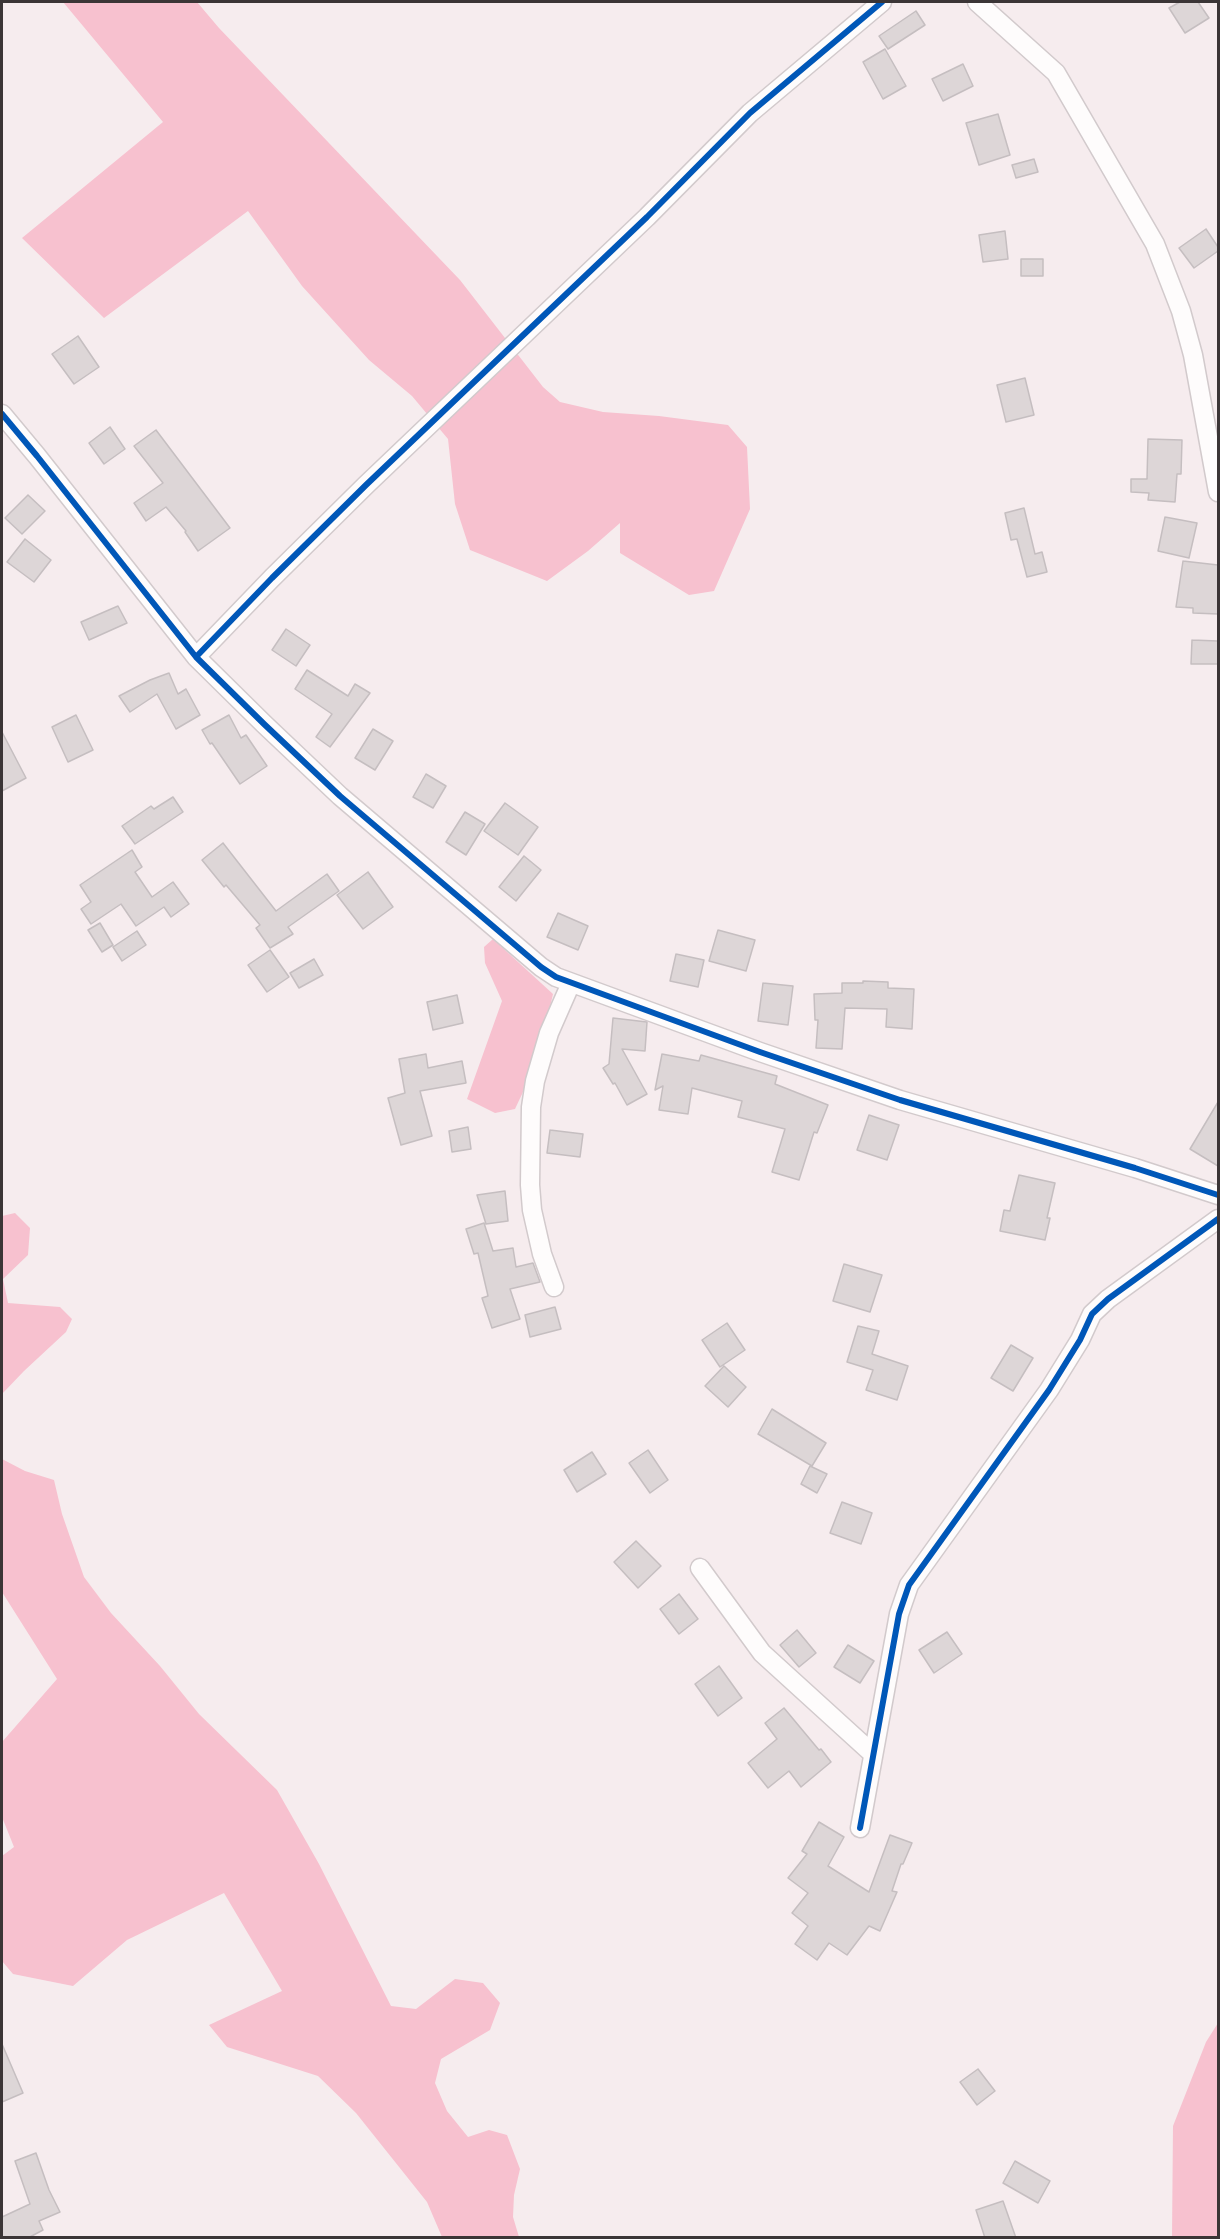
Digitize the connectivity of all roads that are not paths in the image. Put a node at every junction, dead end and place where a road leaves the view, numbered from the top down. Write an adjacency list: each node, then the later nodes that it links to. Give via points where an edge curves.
1 (882, 2): 5 (street, via 750,112 647,217 350,500)
2 (983, 3): 4 (street, via 1056,73 1155,244 1181,310 1193,355)
3 (2, 414): 5 (street)
4 (1218, 492)
5 (196, 657): 6 (street, via 340,796 541,967)
6 (571, 983): 7 (street, via 900,1100); 9 (street, via 549,1033 531,1107 532,1210)
7 (1218, 1195)
8 (1218, 1219): 11 (street, via 1092,1314 1049,1390 918,1571 899,1614)
9 (554, 1287)
10 (700, 1568): 11 (street, via 762,1653)
11 (873, 1754): 12 (street)
12 (860, 1828)

